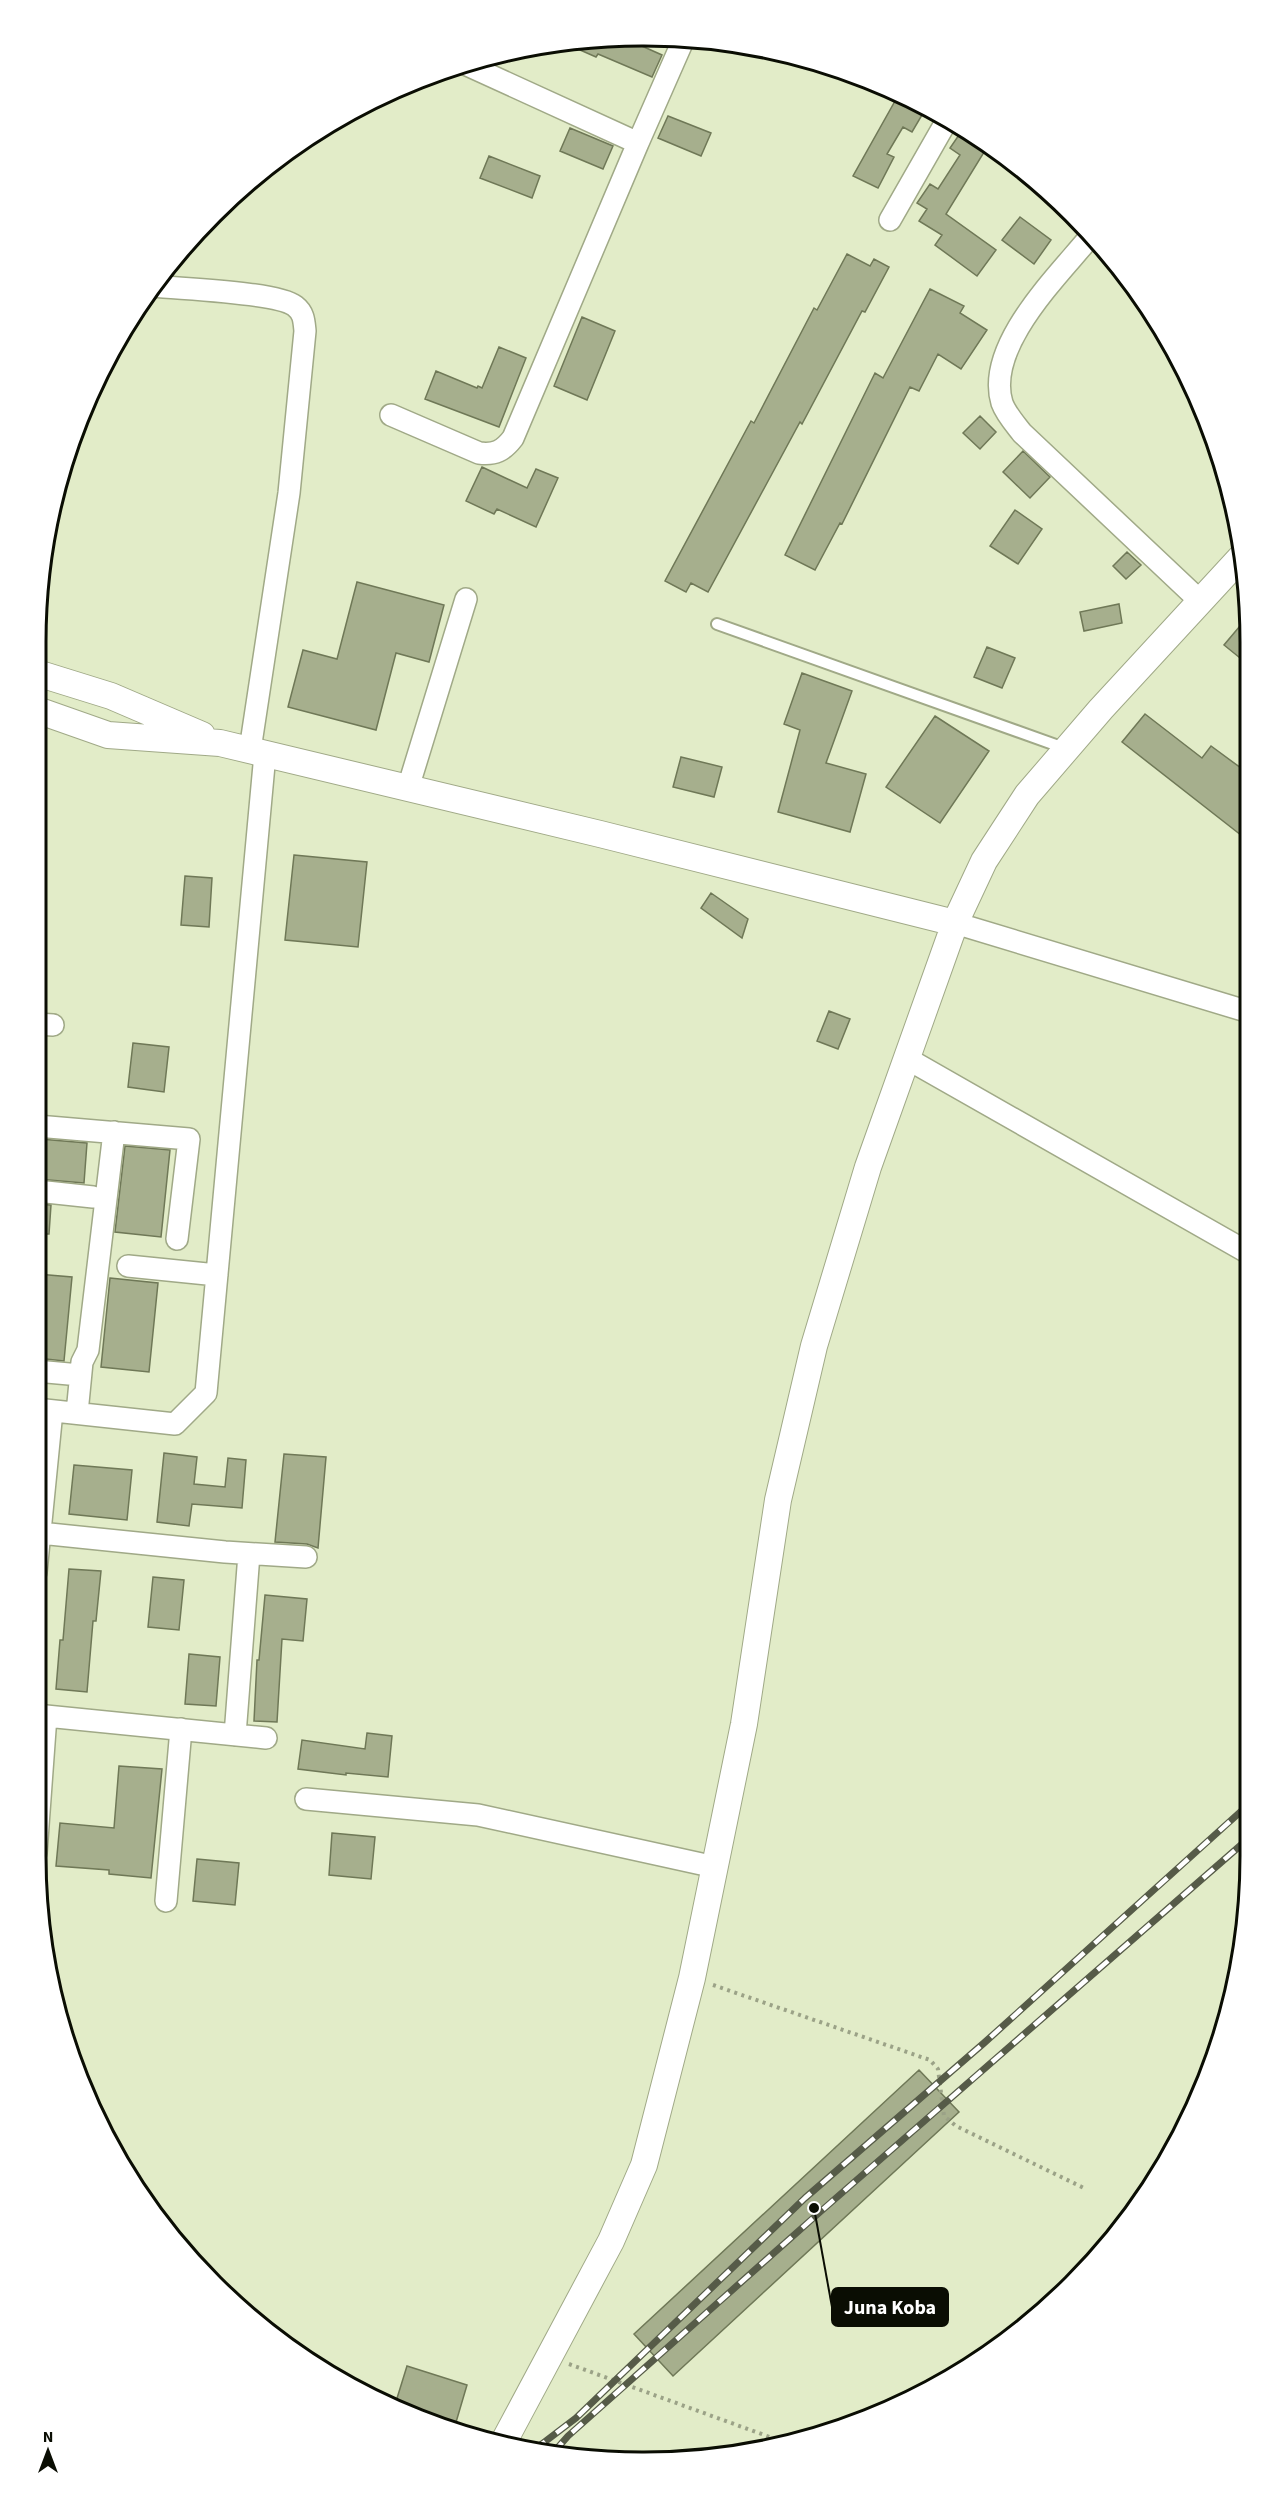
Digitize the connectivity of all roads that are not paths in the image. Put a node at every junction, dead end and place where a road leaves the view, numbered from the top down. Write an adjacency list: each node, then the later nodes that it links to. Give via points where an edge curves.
1 (680, 48): 4 (street)
2 (478, 70): 4 (street)
3 (943, 127): 5 (street)
4 (638, 143): 8 (street, via 506,447 490,454 479,453)
5 (890, 220)
6 (1085, 243): 11 (street, via 1010,341 999,375 1001,400 1022,433)
7 (165, 287): 17 (street, via 277,298 296,307 304,317 289,493)
8 (391, 415)
9 (1234, 564): 11 (street)
10 (466, 599): 18 (street)
11 (1199, 600): 16 (street)
12 (717, 624): 16 (lane)
13 (46, 676): 15 (street, via 111,696)
14 (46, 713): 15 (street, via 108,735)
15 (220, 743): 17 (street)
16 (1067, 749): 19 (street, via 1027,795 1005,828 984,861)
17 (257, 752): 18 (street); 29 (street)
18 (408, 788): 19 (street)
19 (955, 922): 20 (street); 21 (street)
20 (1240, 1009)
21 (906, 1058): 27 (street); 42 (street, via 868,1167 814,1346 778,1500 744,1724)
22 (46, 1127): 23 (street)
23 (107, 1132): 25 (street); 26 (street, via 189,1139); 30 (street, via 88,1350)
24 (46, 1192): 25 (street)
25 (93, 1197): 30 (street, via 75,1349)
26 (177, 1239)
27 (1240, 1248)
28 (128, 1266): 29 (street)
29 (217, 1275): 33 (street, via 206,1393 175,1424)
30 (81, 1369): 31 (street); 33 (street)
31 (46, 1371)
32 (46, 1410): 33 (street)
33 (77, 1413)
34 (46, 1534): 35 (street)
35 (249, 1554): 36 (street); 39 (street)
36 (306, 1557)
37 (46, 1716): 38 (street)
38 (182, 1730): 39 (street); 43 (street)
39 (235, 1735): 40 (street)
40 (266, 1738)
41 (306, 1799): 42 (street, via 478,1815)
42 (715, 1867): 44 (street, via 692,1978 644,2165 611,2241)
43 (166, 1901)
44 (507, 2436)

